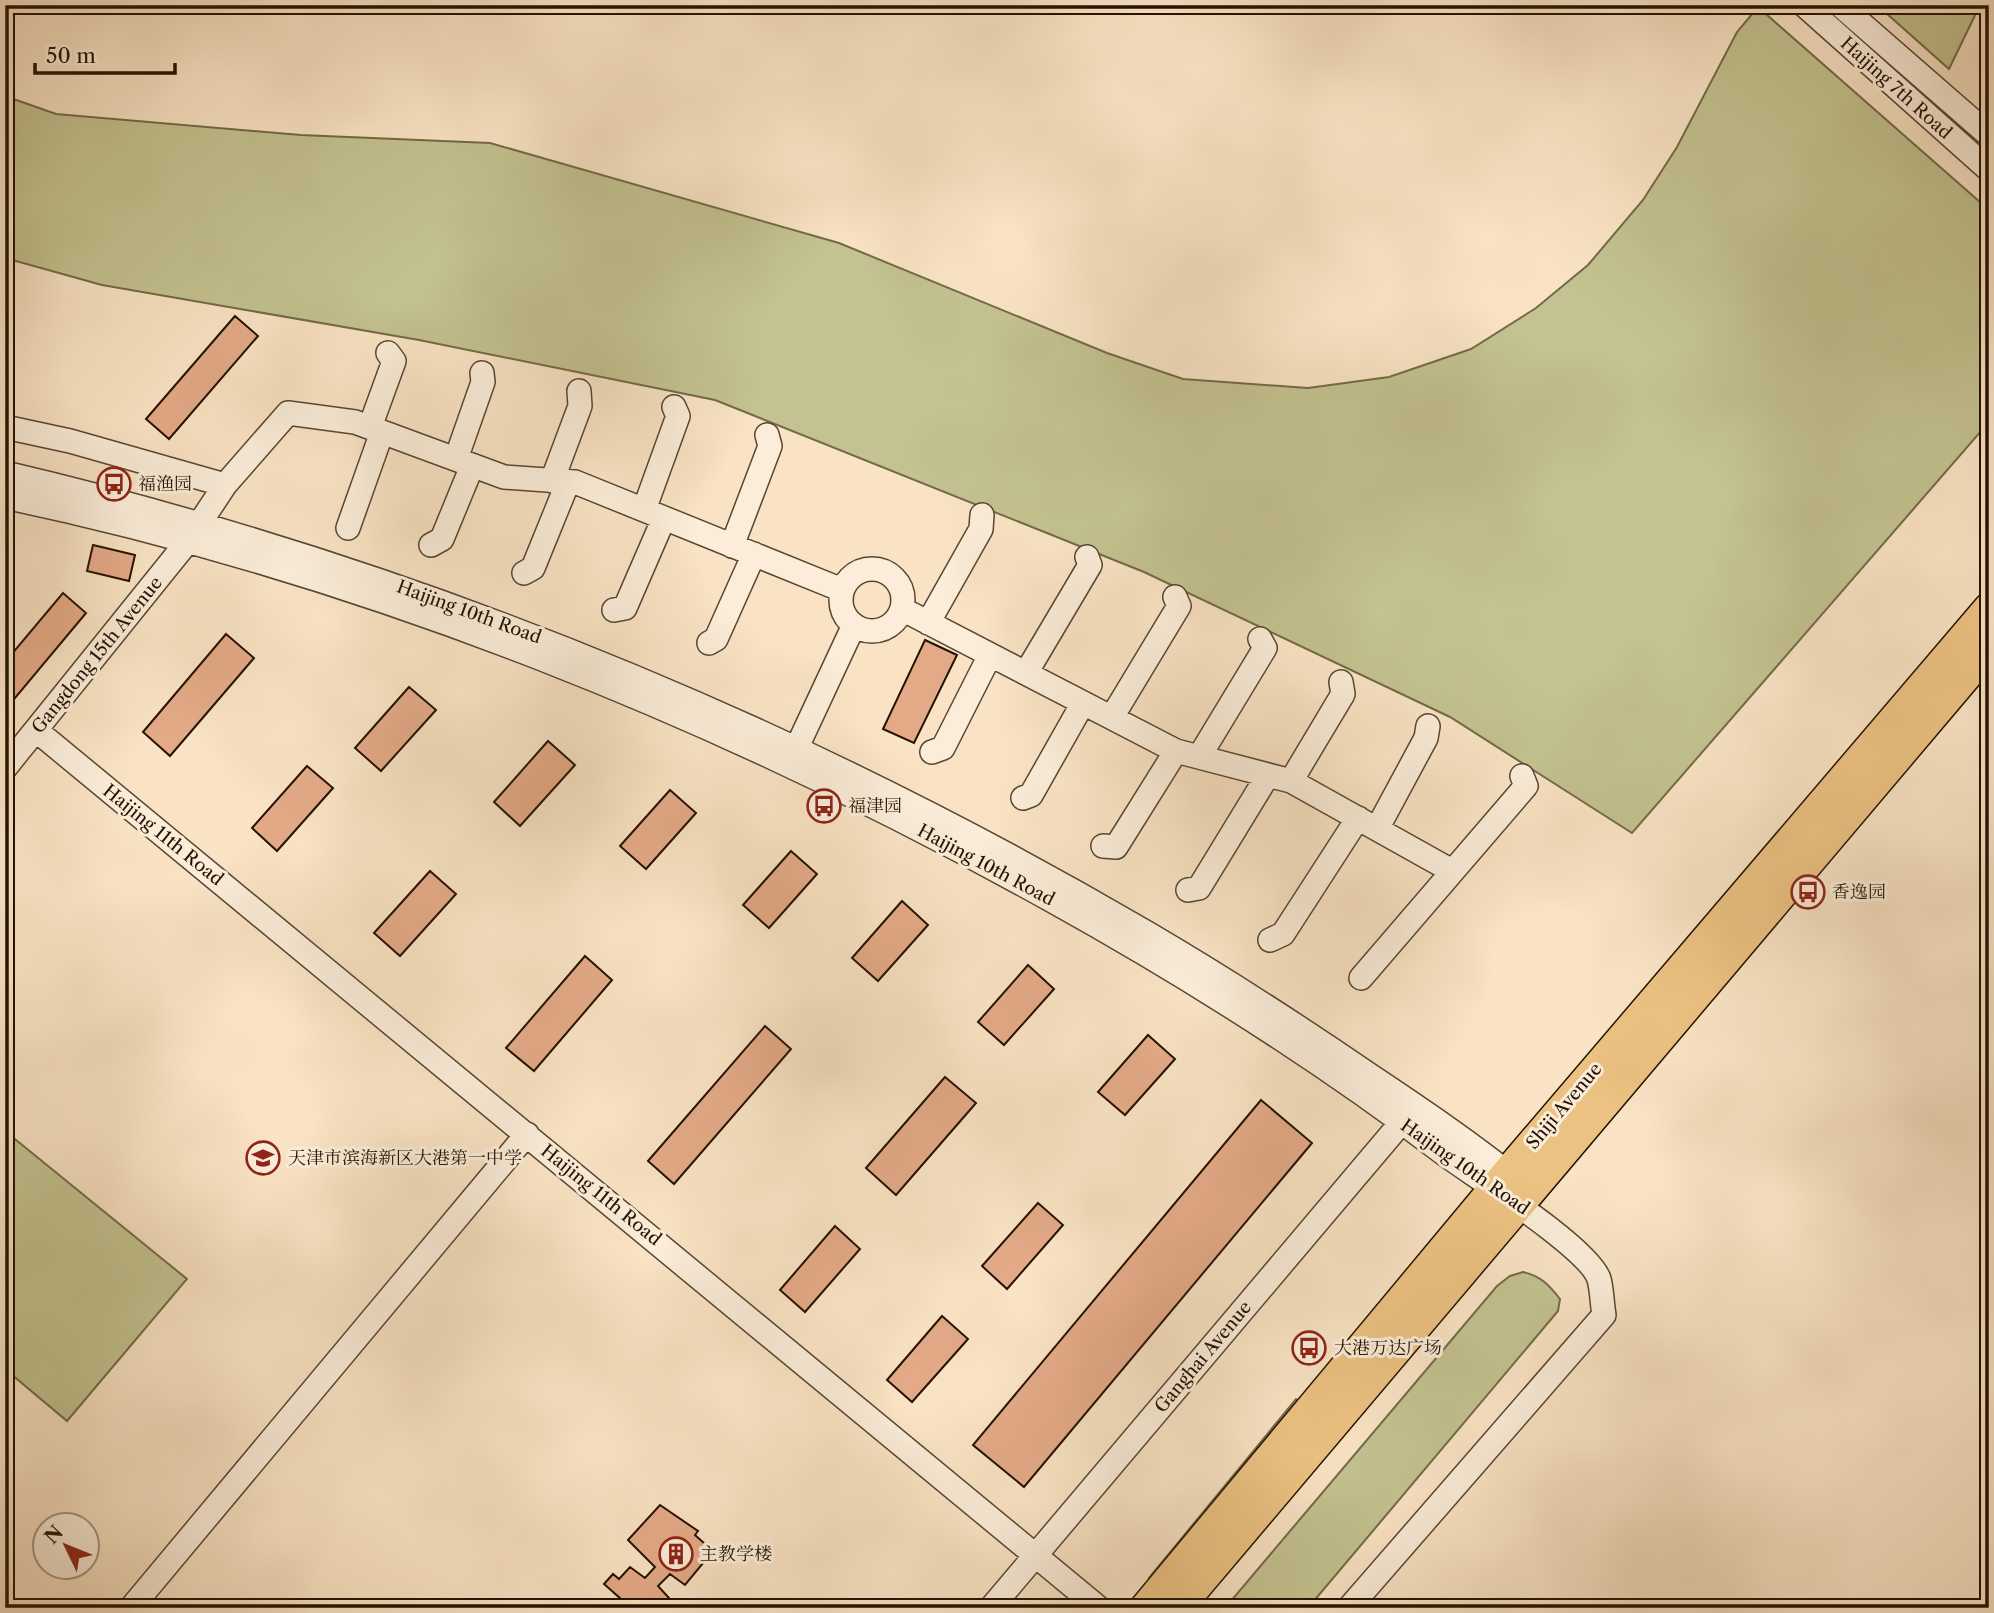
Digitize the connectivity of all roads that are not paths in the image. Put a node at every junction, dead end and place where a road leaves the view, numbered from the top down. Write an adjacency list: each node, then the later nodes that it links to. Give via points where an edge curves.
1 (1804, 5): 4 (street, Haijing 7th Road)
2 (1840, 5): 3 (street, Haijing 7th Road)
3 (1989, 135)
4 (1989, 170)
5 (388, 353): 10 (street, via 394,361)
6 (482, 373): 12 (street)
7 (579, 391): 14 (street, via 580,406)
8 (674, 407): 17 (street, via 678,416)
9 (5, 426): 15 (street)
10 (376, 429): 12 (street); 15 (street, Gangdong 15th Avenue, via 288,413); 19 (street)
11 (767, 435): 22 (street, via 770,446)
12 (464, 462): 14 (street, via 504,477); 21 (street, via 442,539)
13 (5, 473): 20 (street, Haijing 10th Road)
14 (560, 481): 17 (street); 25 (street, via 533,568)
15 (225, 485): 20 (street, Gangdong 15th Avenue)
16 (5, 497): 20 (street, Haijing 10th Road)
17 (654, 514): 22 (street); 29 (street, via 625,608)
18 (982, 515): 31 (street, via 981,529)
19 (348, 528)
20 (193, 532): 42 (street, Gangdong 15th Avenue); 45 (street, Haijing 10th Road)
21 (430, 545)
22 (732, 545): 23 (street)
23 (754, 554): 26 (street); 34 (street, via 716,639)
24 (1087, 557): 37 (street, via 1090,565)
25 (524, 573)
26 (842, 590): 30 (street, via 854,574 882,569 898,581); 32 (street, via 842,609)
27 (1175, 597): 40 (street, via 1179,606)
28 (1989, 608): 60 (main road, Shiji Avenue)
29 (614, 610)
30 (902, 610): 31 (street); 32 (street, via 882,630)
31 (928, 623): 36 (street)
32 (853, 625): 45 (street)
33 (1260, 639): 46 (street, via 1265,648)
34 (709, 643)
35 (1989, 649): 60 (main road, Shiji Avenue)
36 (990, 655): 37 (street); 43 (street, via 943,748)
37 (1026, 673): 39 (street)
38 (1341, 682): 50 (street, via 1343,694)
39 (1083, 703): 40 (street); 51 (street, via 1031,795)
40 (1111, 718): 44 (street)
41 (1427, 726): 52 (street, via 1426,738)
42 (37, 731): 47 (street, Gangdong 15th Avenue); 59 (street, Haijing 11th Road)
43 (932, 751)
44 (1176, 751): 46 (street); 53 (street, via 1116,847)
45 (793, 756): 58 (street, Haijing 10th Road, via 1137,949)
46 (1199, 757): 48 (street)
47 (5, 768)
48 (1268, 775): 50 (street); 55 (street, via 1199,888)
49 (1522, 776): 54 (street, via 1526,786)
50 (1292, 781): 52 (street)
51 (1023, 799)
52 (1367, 823): 54 (street); 56 (street, via 1283,934)
53 (1103, 846)
54 (1452, 871): 57 (street)
55 (1188, 890)
56 (1270, 940)
57 (1361, 978)
58 (1409, 1114): 60 (street, Haijing 10th Road); 61 (street, Ganghai Avenue)
59 (527, 1134): 61 (street, Haijing 11th Road); 62 (street)
60 (1511, 1190): 65 (main road, Shiji Avenue); 66 (main road, Shiji Avenue); 67 (street, Haijing 10th Road, via 1598,1275 1604,1315)
61 (1036, 1553): 63 (street, Ganghai Avenue); 64 (street, Haijing 11th Road)
62 (131, 1608)
63 (991, 1608)
64 (1099, 1608)
65 (1145, 1608)
66 (1178, 1608)
67 (1349, 1608)

